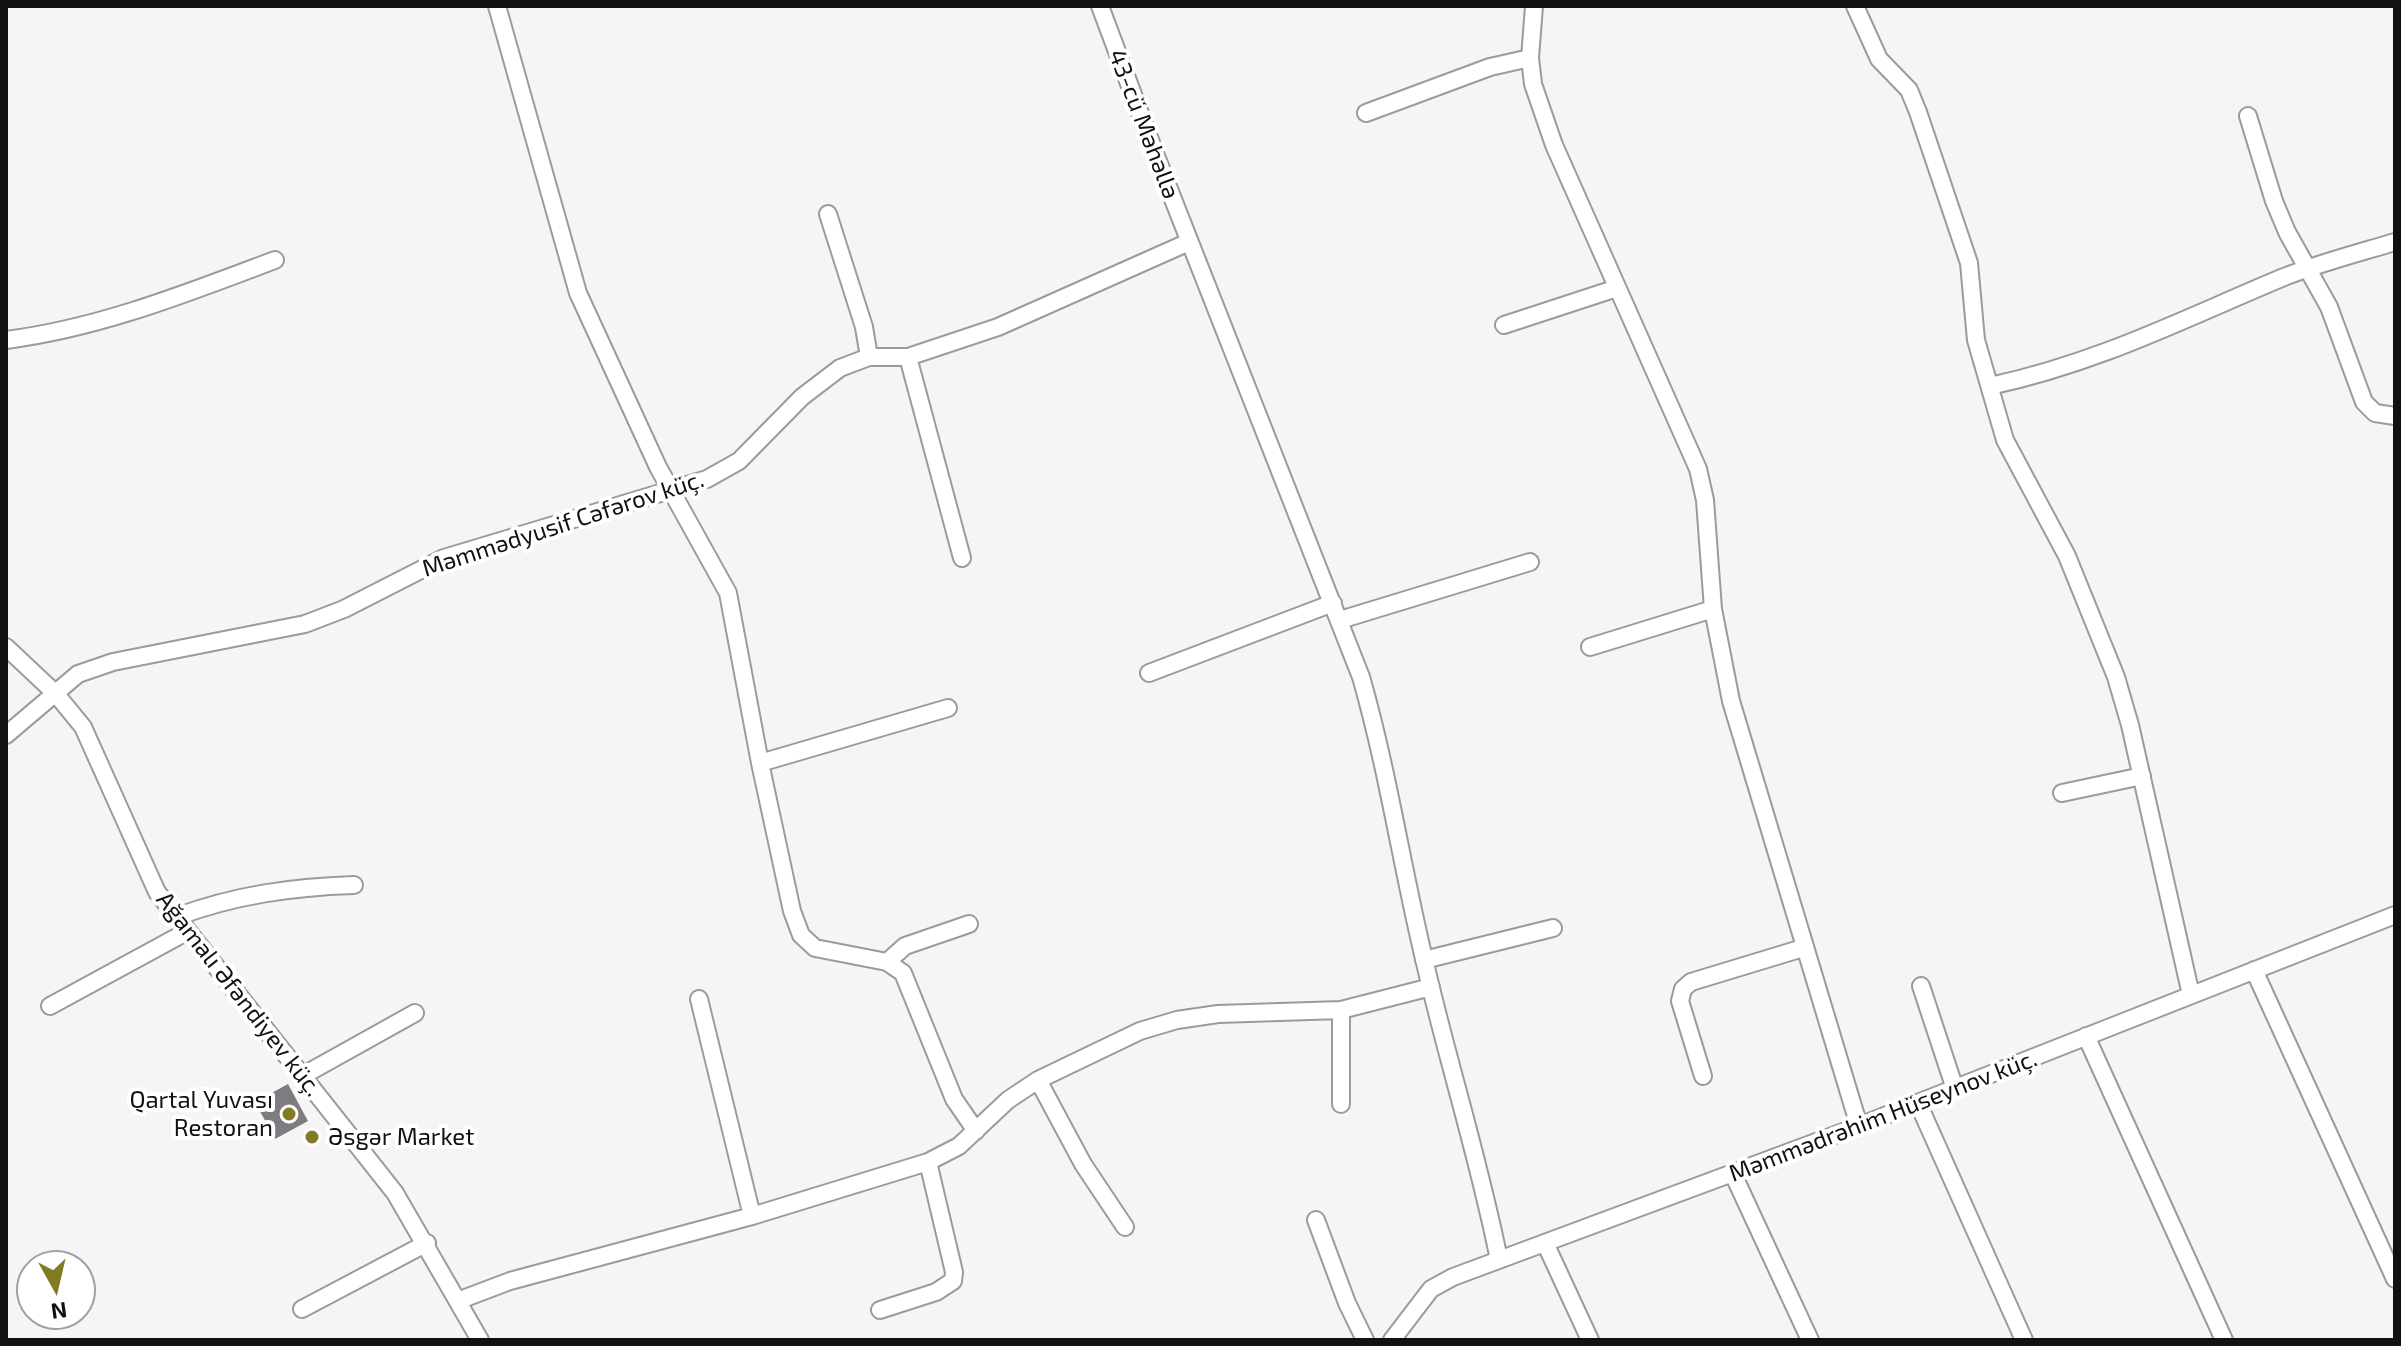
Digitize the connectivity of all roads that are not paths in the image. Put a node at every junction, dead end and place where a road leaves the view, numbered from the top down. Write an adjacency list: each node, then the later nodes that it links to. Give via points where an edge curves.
1 (497, 6): 20 (street, via 578,293)
2 (1100, 6): 9 (street, 43-cü Məhəllə)
3 (1534, 6): 5 (street)
4 (1855, 6): 18 (street, via 1879,59 1909,90 1918,112 1969,263 1976,340)
5 (1530, 58): 6 (street, via 1490,67); 13 (street, via 1533,84 1554,145)
6 (1366, 113)
7 (2248, 116): 12 (street, via 2274,201)
8 (828, 214): 16 (street)
9 (1189, 242): 17 (street, Məmmədyusif Cəfərov küç., via 998,327); 23 (street, 43-cü Məhəllə)
10 (2395, 242): 12 (street)
11 (275, 260): 15 (street, via 163,303)
12 (2309, 268): 18 (street, via 2104,355); 19 (street, via 2364,402 2375,413)
13 (1617, 288): 14 (street); 24 (street, via 1698,469)
14 (1504, 325)
15 (6, 340)
16 (869, 357): 17 (street, Məmmədyusif Cəfərov küç.); 20 (street, Məmmədyusif Cəfərov küç., via 819,382 724,472)
17 (908, 357): 21 (street)
18 (1990, 386): 33 (street, via 2005,440 2067,556 2116,677)
19 (2395, 416)
20 (671, 491): 29 (street, Məmmədyusif Cəfərov küç., via 444,558 305,624 113,662 78,674); 32 (street, via 728,593)
21 (962, 558)
22 (1530, 562): 25 (street)
23 (1333, 603): 25 (street, 43-cü Məhəllə); 28 (street)
24 (1713, 609): 27 (street); 41 (street, via 1731,701)
25 (1340, 620): 42 (street, 43-cü Məhəllə, via 1378,735)
26 (6, 647): 29 (street, Ağamalı Əfəndiyev küç.)
27 (1590, 647)
28 (1149, 673)
29 (56, 694): 31 (street, Məmmədyusif Cəfərov küç.); 37 (street, Ağamalı Əfəndiyev küç., via 94,748 146,872)
30 (948, 708): 32 (street)
31 (6, 735)
32 (760, 763): 43 (street, via 801,935 815,948 833,954)
33 (2142, 776): 34 (street); 47 (street)
34 (2062, 793)
35 (354, 885): 37 (street, via 294,887)
36 (2395, 915): 44 (street, Məmmədrəhim Hüseynov küç.)
37 (176, 917): 40 (street, Ağamalı Əfəndiyev küç.)
38 (969, 924): 43 (street, via 905,946)
39 (1553, 928): 42 (street)
40 (188, 931): 49 (street); 53 (street, Ağamalı Əfəndiyev küç.)
41 (1803, 948): 54 (street, via 1691,982 1683,989 1680,1001); 59 (street)
42 (1424, 960): 46 (street, 43-cü Məhəllə)
43 (887, 962): 60 (street, via 912,988 954,1099)
44 (2254, 970): 47 (street, Məmmədrəhim Hüseynov küç.); 69 (street)
45 (1921, 986): 56 (street)
46 (1431, 987): 50 (street); 68 (street, 43-cü Məhəllə, via 1481,1169)
47 (2191, 995): 52 (street, Məmmədrəhim Hüseynov küç.)
48 (699, 999): 63 (street)
49 (50, 1006)
50 (1341, 1010): 55 (street, via 1177,1020 1140,1031); 58 (street)
51 (415, 1013): 53 (street)
52 (2086, 1036): 56 (street, Məmmədrəhim Hüseynov küç.); 79 (street)
53 (302, 1076): 66 (street, Ağamalı Əfəndiyev küç.)
54 (1703, 1076)
55 (1038, 1080): 60 (street); 65 (street, via 1083,1164)
56 (1955, 1089): 57 (street, Məmmədrəhim Hüseynov küç.)
57 (1918, 1103): 59 (street, Məmmədrəhim Hüseynov küç.); 78 (street)
58 (1341, 1104)
59 (1859, 1126): 62 (street, Məmmədrəhim Hüseynov küç.)
60 (976, 1131): 61 (street)
61 (928, 1162): 63 (street); 72 (street, via 953,1281)
62 (1733, 1174): 67 (street, Məmmədrəhim Hüseynov küç.); 77 (street)
63 (752, 1216): 70 (street, via 510,1281)
64 (1316, 1220): 74 (street)
65 (1125, 1227)
66 (427, 1243): 70 (street, Ağamalı Əfəndiyev küç.); 71 (street)
67 (1546, 1245): 68 (street, Məmmədrəhim Hüseynov küç.); 76 (street)
68 (1499, 1260): 75 (street, Məmmədrəhim Hüseynov küç., via 1431,1289)
69 (2395, 1279)
70 (460, 1300): 73 (street, Ağamalı Əfəndiyev küç.)
71 (302, 1309)
72 (880, 1310)
73 (480, 1340)
74 (1365, 1340)
75 (1392, 1340)
76 (1590, 1340)
77 (1810, 1340)
78 (2024, 1340)
79 (2224, 1340)

